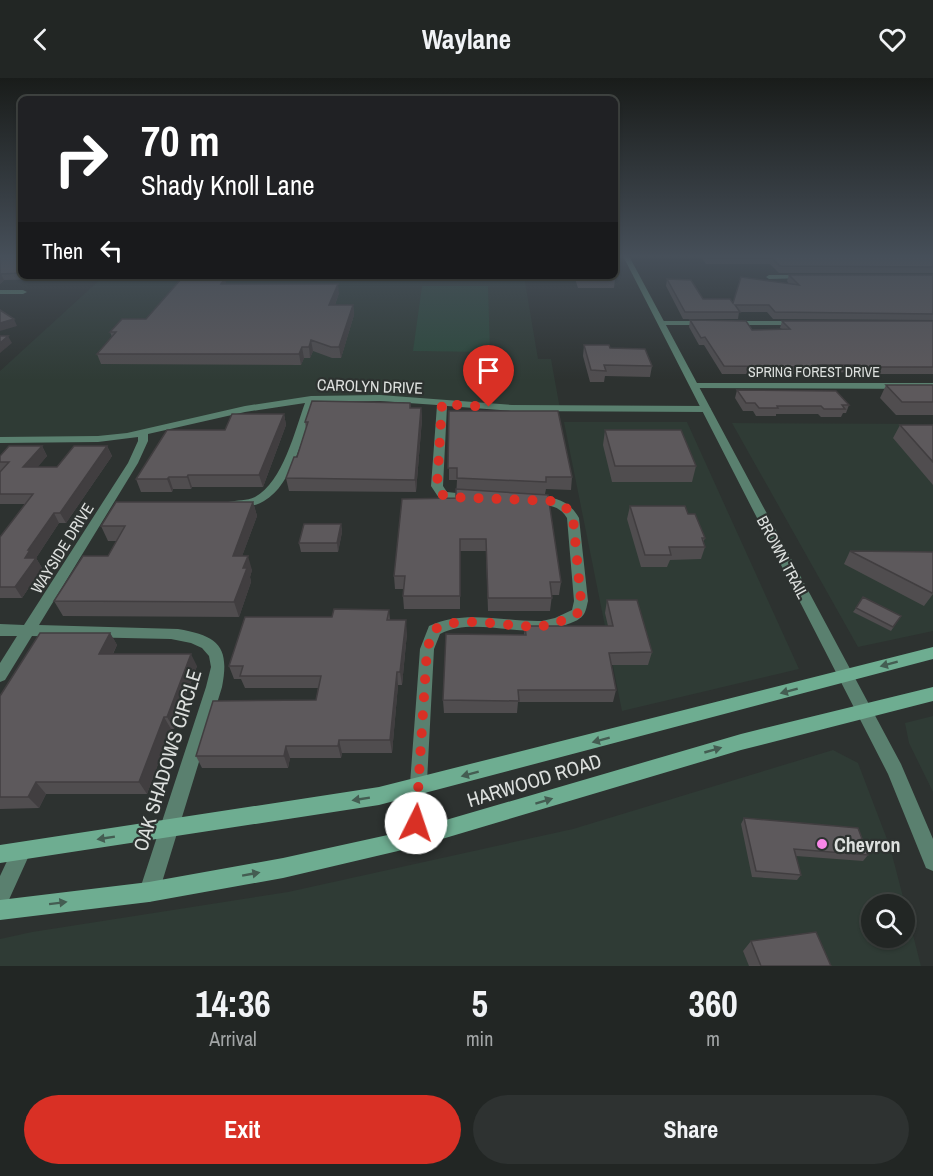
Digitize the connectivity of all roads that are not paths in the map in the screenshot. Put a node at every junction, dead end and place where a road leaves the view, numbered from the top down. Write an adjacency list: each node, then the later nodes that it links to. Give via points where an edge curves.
1 (649, 297): 2 (street, BROWN TRAIL)
2 (663, 323): 3 (street); 6 (street, BROWN TRAIL)
3 (710, 323)
4 (722, 323): 5 (street)
5 (804, 323)
6 (695, 386): 7 (street, SPRING FOREST DRIVE); 10 (street, BROWN TRAIL)
7 (933, 386)
8 (310, 399): 9 (street, CAROLYN DRIVE, via 380,398); 11 (street, CAROLYN DRIVE, via 245,409); 15 (street, via 288,462 271,491 257,500)
9 (442, 404): 10 (street, CAROLYN DRIVE, via 524,409); 13 (street, via 437,486 443,495)
10 (706, 409): 20 (street, BROWN TRAIL)
11 (143, 434): 12 (street, CAROLYN DRIVE, via 98,439); 17 (street, WAYSIDE DRIVE, via 114,506)
12 (0, 440)
13 (483, 498)
14 (518, 500): 23 (street, via 552,501 569,510 581,601 578,613 543,626 451,623 434,630 427,649)
15 (222, 505)
16 (0, 630): 17 (street, OAK SHADOWS CIRCLE)
17 (29, 630): 19 (street, WAYSIDE DRIVE); 24 (street, OAK SHADOWS CIRCLE, via 171,633 194,636 211,648 218,664 214,687)
18 (933, 653): 20 (main road, HARWOOD ROAD, one-way to 20)
19 (0, 676)
20 (846, 676): 22 (street, BROWN TRAIL); 23 (main road, HARWOOD ROAD, one-way to 23)
21 (933, 694): 22 (main road, HARWOOD ROAD)
22 (864, 711): 25 (main road, HARWOOD ROAD, one-way to 22, via 731,745); 28 (street, BROWN TRAIL, via 895,770)
23 (419, 787): 24 (main road, HARWOOD ROAD, one-way to 24); 25 (street)
24 (169, 829): 26 (main road, HARWOOD ROAD, one-way to 26); 29 (street, OAK SHADOWS CIRCLE)
25 (416, 838): 29 (main road, HARWOOD ROAD, one-way to 25, via 283,868)
26 (22, 851): 27 (main road, HARWOOD ROAD); 30 (street)
27 (0, 854)
28 (933, 861)
29 (149, 892): 31 (main road, HARWOOD ROAD, one-way to 29)
30 (0, 897)
31 (0, 910)

